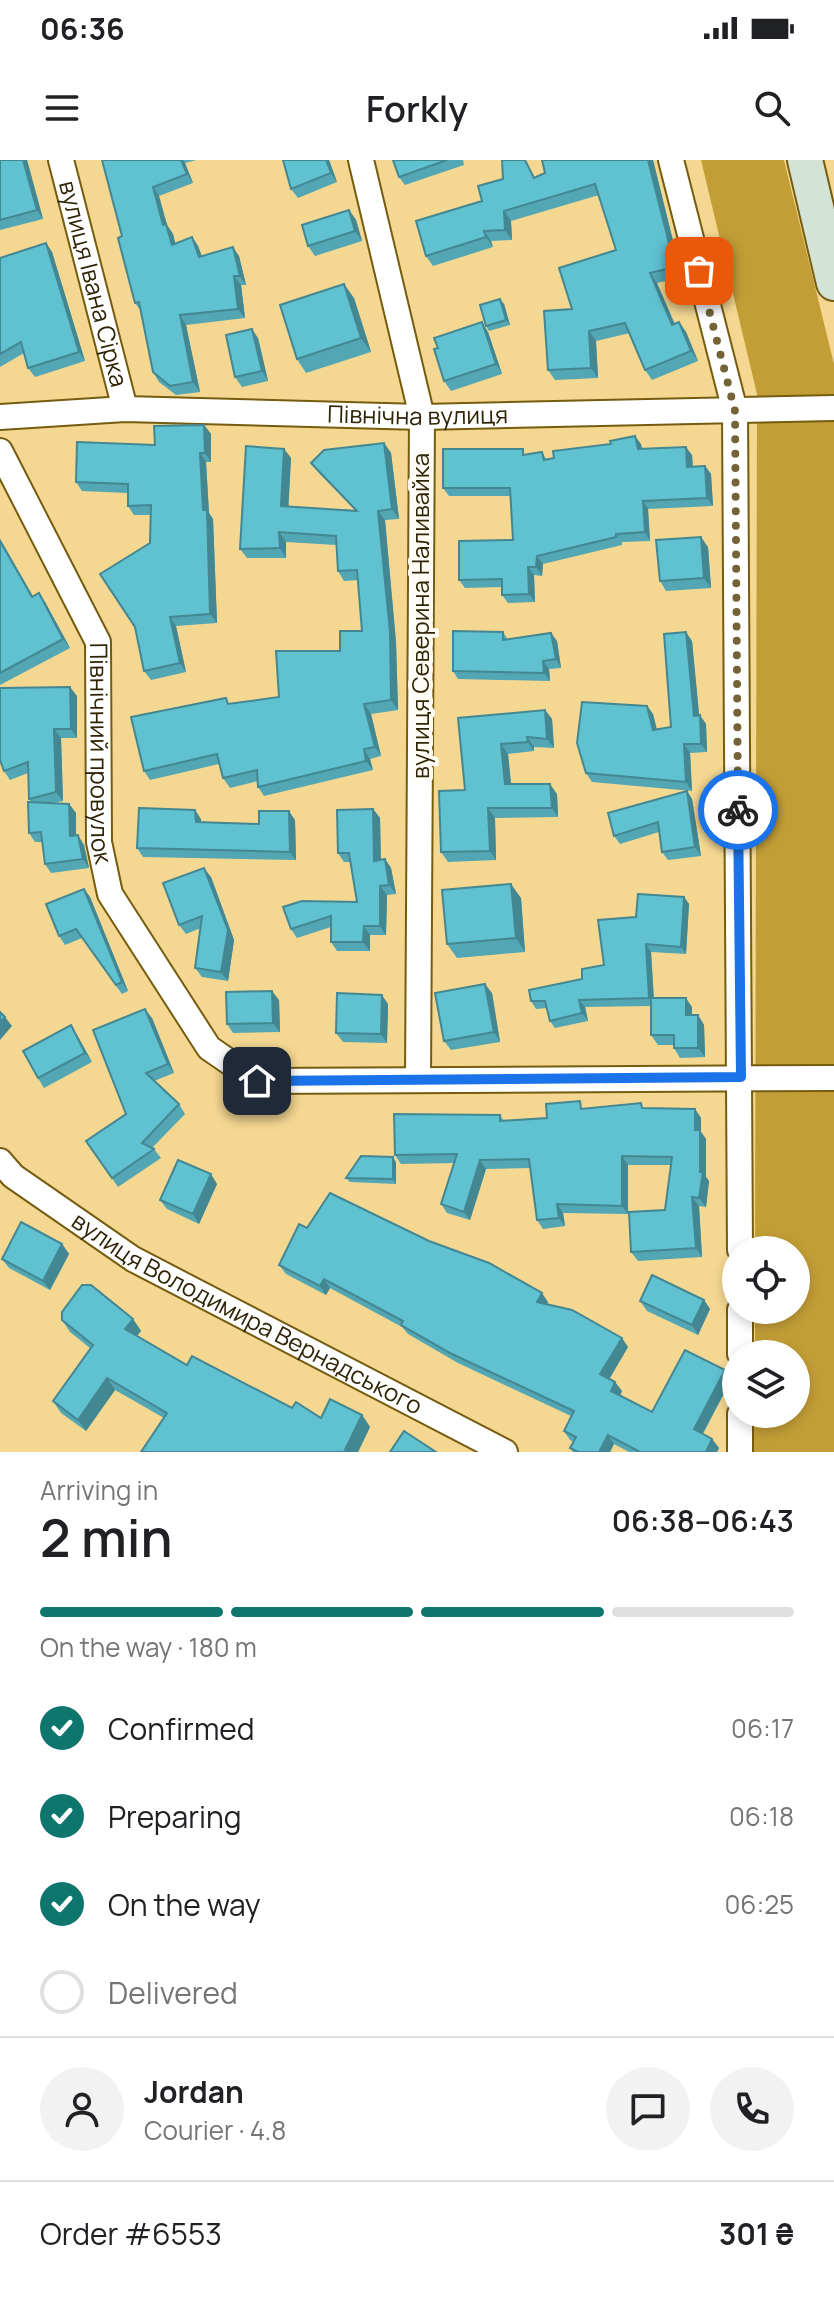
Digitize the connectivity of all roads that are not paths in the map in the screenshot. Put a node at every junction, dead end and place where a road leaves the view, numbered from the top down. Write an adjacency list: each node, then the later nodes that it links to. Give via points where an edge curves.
1 (61, 160): 7 (street, вулиця Івана Сірка)
2 (361, 160): 10 (street, вулиця Северина Наливайка)
3 (671, 160): 8 (street)
4 (805, 160): 5 (main road)
5 (834, 283)
6 (834, 408): 8 (street, Північна вулиця)
7 (125, 409): 9 (street, Північна вулиця); 10 (street, Північна вулиця)
8 (735, 411): 10 (street, Північна вулиця); 12 (street)
9 (0, 417)
10 (422, 417): 13 (street, вулиця Северина Наливайка)
11 (0, 451): 13 (street, Північний провулок, via 98,642 99,842 110,894 209,1048 257,1081)
12 (741, 1077): 13 (street); 14 (street); 16 (street)
13 (418, 1078)
14 (834, 1078)
15 (4, 1177): 18 (street, вулиця Володимира Вернадського, via 133,1259)
16 (740, 1236)
17 (740, 1428): 19 (street)
18 (505, 1452)
19 (740, 1452)

